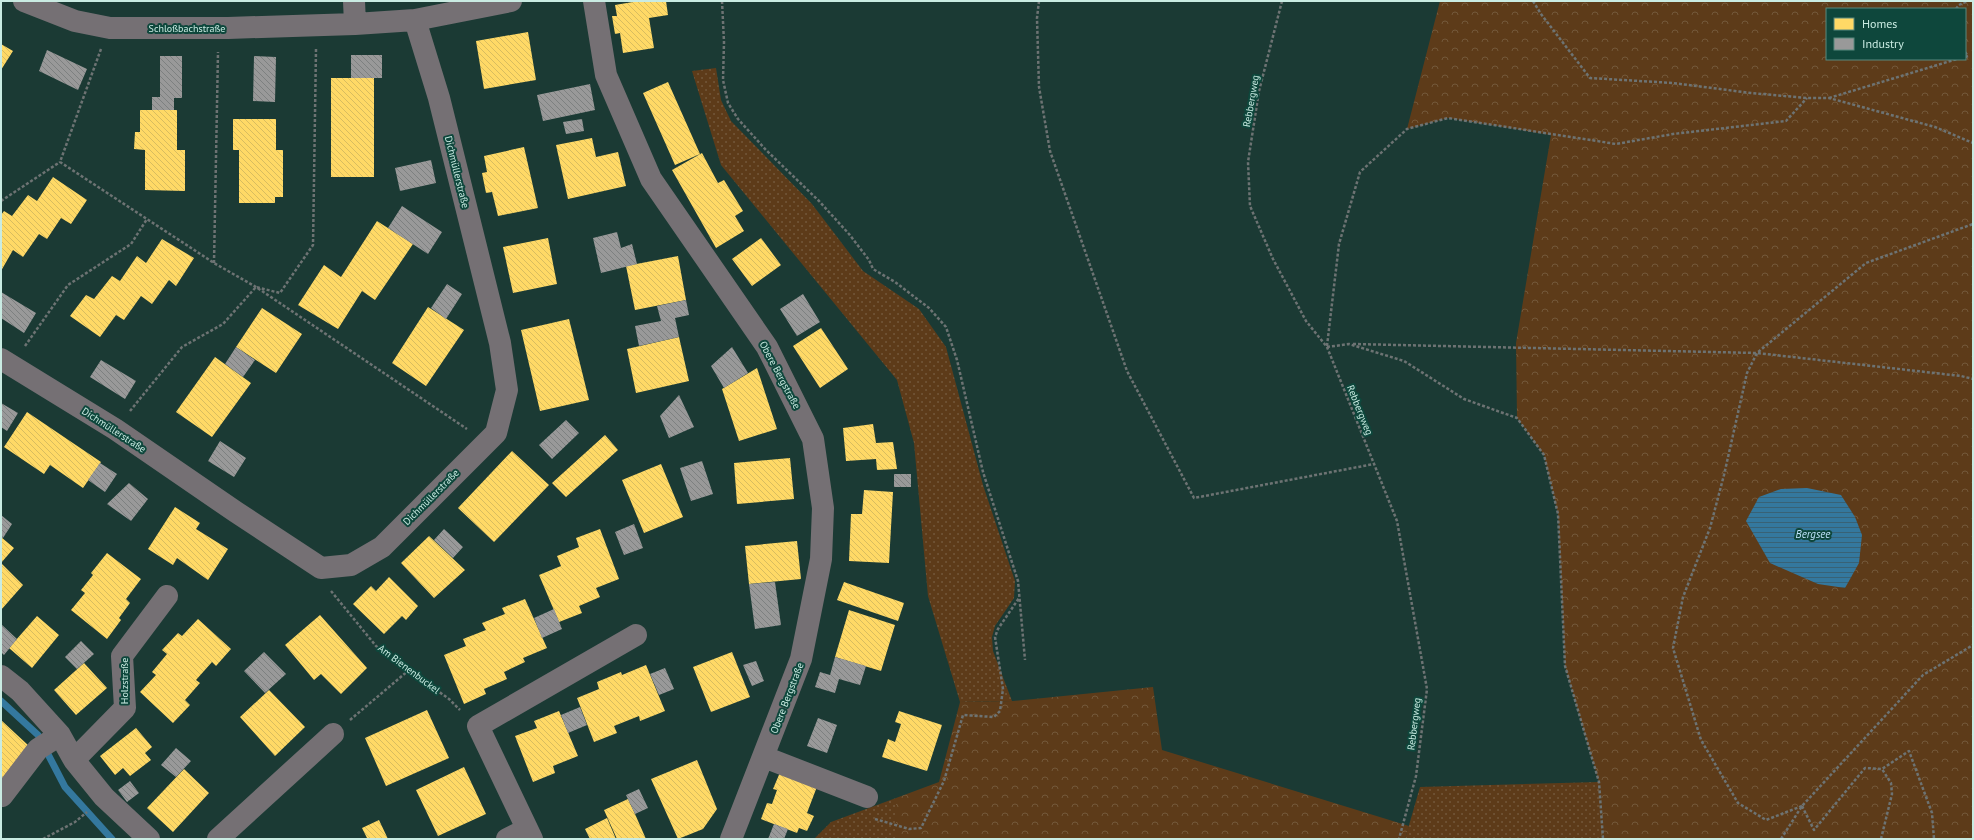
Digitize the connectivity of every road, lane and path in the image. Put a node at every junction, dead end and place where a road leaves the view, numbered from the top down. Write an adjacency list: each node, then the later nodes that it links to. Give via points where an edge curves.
1 (24, 1): 14 (street, Schloßbachstraße, via 75,21)
2 (354, 1): 12 (street)
3 (511, 1): 11 (street, Schloßbachstraße)
4 (594, 1): 45 (street, Obere Bergstraße, via 606,75 652,179 767,346 813,439 823,508 822,559 801,658)
5 (722, 1): 36 (path, via 723,80 728,103 766,150 849,234 873,269 896,282 929,308 946,328 957,360 983,472 1018,581)
6 (1039, 1): 33 (path, via 1039,87 1050,151 1127,371 1194,498)
7 (1282, 1): 27 (path, Rebbergweg, via 1259,91 1248,162 1250,206 1273,259 1306,321)
8 (1533, 1): 17 (path, via 1590,78 1673,83)
9 (1967, 1): 10 (path)
10 (1957, 8)
11 (415, 20): 12 (street, Schloßbachstraße); 32 (street, Dichmüllerstraße, via 439,98 500,343 507,390 496,432)
12 (355, 24): 13 (street, Schloßbachstraße)
13 (316, 26): 15 (street, Schloßbachstraße); 25 (path, via 313,245 280,293)
14 (105, 27): 15 (street, Schloßbachstraße); 20 (path, via 101,51)
15 (219, 28): 24 (path)
16 (1954, 60): 18 (path)
17 (1807, 98): 18 (path); 27 (path, via 1786,121 1673,134 1616,144 1448,118 1407,129 1360,172 1339,244)
18 (1829, 98): 19 (path, via 1935,127)
19 (1973, 143)
20 (60, 162): 21 (path); 22 (path)
21 (1, 201)
22 (147, 219): 24 (path); 29 (path, via 131,244 68,285)
23 (1973, 224): 28 (path, via 1866,263)
24 (214, 263): 25 (path)
25 (256, 287): 31 (path, via 223,324 182,347); 32 (path)
26 (1349, 344): 27 (path); 28 (path); 59 (path, via 1404,361 1464,399 1517,418 1544,455 1558,514 1565,666 1599,782)
27 (1327, 346): 33 (path, Rebbergweg)
28 (1757, 353): 30 (path); 50 (path, via 1747,373 1710,528 1683,597 1673,648 1701,740 1738,803 1766,820)
29 (6, 362): 31 (street, Dichmüllerstraße)
30 (1973, 379)
31 (115, 429): 34 (street, Dichmüllerstraße)
32 (486, 442): 34 (street, Dichmüllerstraße, via 382,547 352,565)
33 (1374, 464): 58 (path, Rebbergweg, via 1397,521 1427,689 1416,776)
34 (321, 568): 40 (path, Am Bienenbuckel, via 324,583 376,646)
35 (167, 596): 46 (street, Holzstraße, via 122,656 125,708)
36 (1020, 598): 39 (path); 49 (path, via 998,628 995,637 1003,689 1000,711 994,717 963,714 944,781 921,828 909,828 863,816)
37 (636, 635): 42 (street)
38 (1973, 645): 50 (path, via 1923,675)
39 (1025, 660)
40 (409, 670): 42 (path, Am Bienenbuckel, via 449,699); 43 (path)
41 (1, 676): 44 (street, via 20,691)
42 (478, 726): 52 (street)
43 (333, 734): 55 (street)
44 (50, 741): 46 (street); 48 (street)
45 (764, 757): 49 (street); 57 (street, Obere Bergstraße)
46 (74, 760): 54 (street, via 104,797)
47 (1882, 769): 50 (path, via 1865,768 1814,830); 61 (path, via 1891,783 1892,794); 62 (path, via 1909,751 1932,813)
48 (2, 796)
49 (867, 797)
50 (1802, 806): 60 (path)
51 (75, 822): 53 (path)
52 (529, 834): 56 (street)
53 (43, 839)
54 (149, 839)
55 (218, 839)
56 (507, 839)
57 (731, 839)
58 (1399, 839)
59 (1603, 839)
60 (1781, 839)
61 (1881, 839)
62 (1934, 839)

